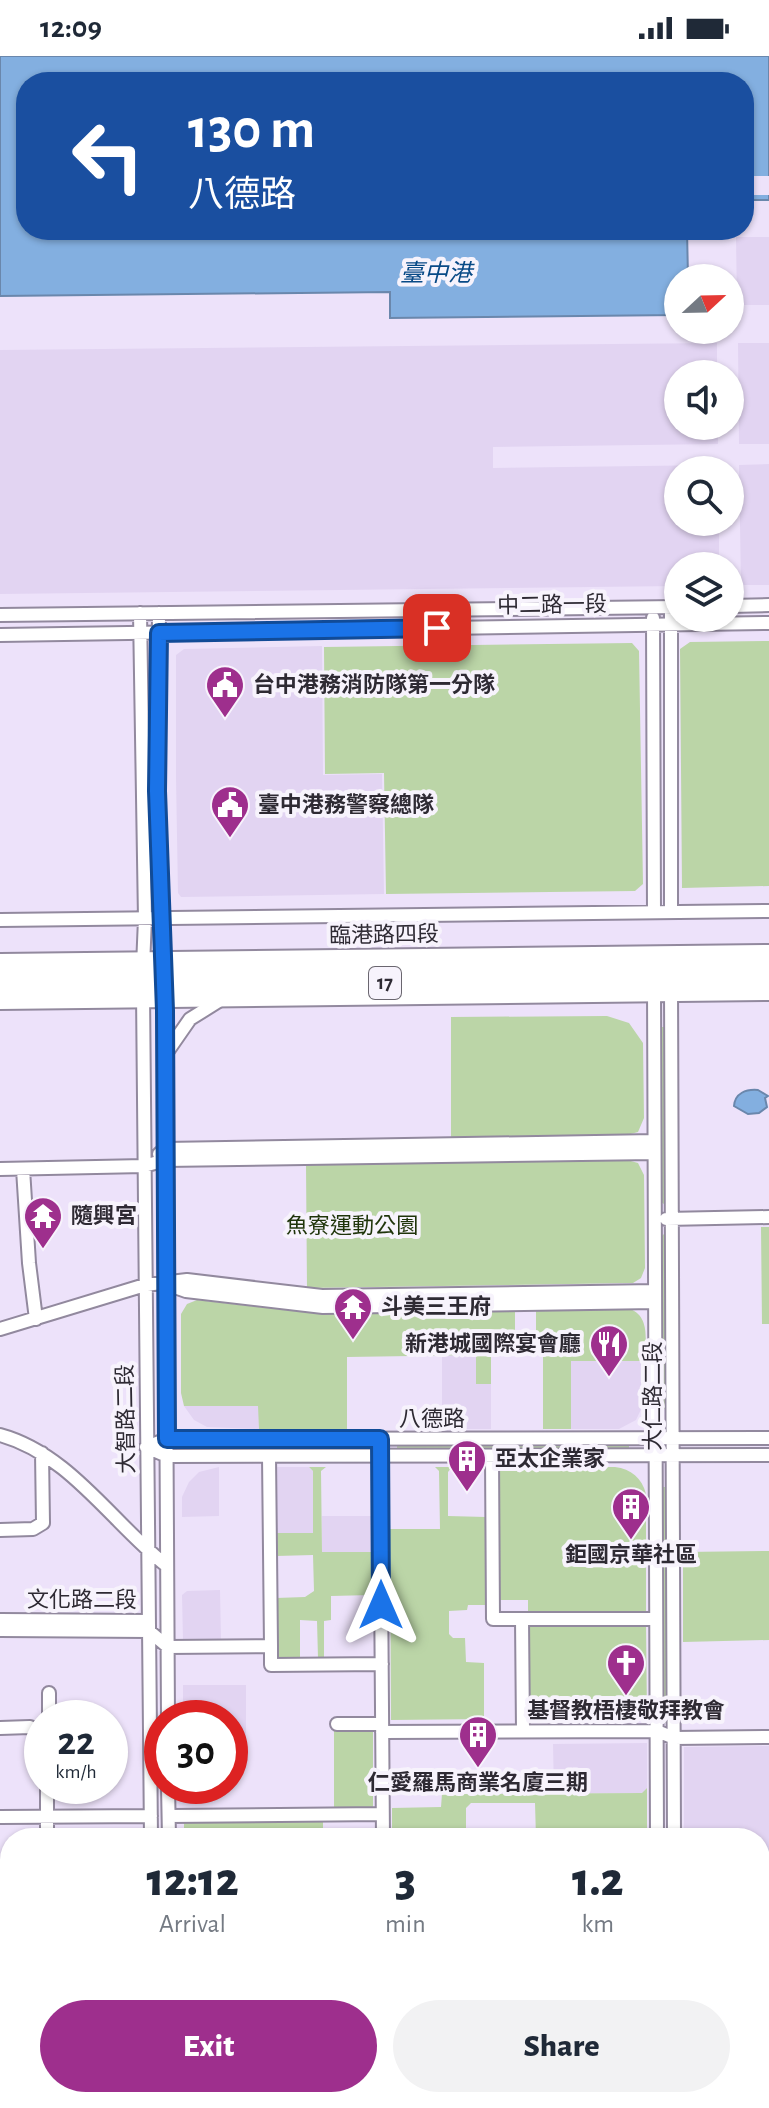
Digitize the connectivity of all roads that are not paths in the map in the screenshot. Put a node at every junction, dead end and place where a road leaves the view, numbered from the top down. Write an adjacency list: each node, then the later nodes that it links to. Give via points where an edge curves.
1 (769, 605): 2 (street)
2 (744, 606)
3 (653, 607): 4 (street, 中二路一段); 6 (street, 中二路一段); 10 (street)
4 (664, 607)
5 (140, 613): 6 (street, 中二路一段); 7 (street, 中二路一段); 13 (street, 大智路二段)
6 (159, 613): 14 (street, 大智路二段)
7 (0, 615)
8 (744, 623): 9 (street, 中二路一段)
9 (769, 623)
10 (653, 624): 11 (street, 中二路一段); 14 (street, 中二路一段); 16 (street)
11 (664, 624)
12 (671, 632): 18 (street)
13 (141, 633): 14 (street, 中二路一段); 15 (street, 中二路一段); 20 (street, 大智路二段)
14 (159, 633): 19 (street, 大智路二段)
15 (0, 635)
16 (654, 911): 18 (street); 19 (street)
17 (769, 911): 18 (street)
18 (671, 912)
19 (161, 918): 20 (street); 28 (street, 大智路二段)
20 (145, 919): 21 (street); 30 (street, 大智路二段)
21 (0, 920)
22 (769, 953): 26 (main road, 臨港路四段 / 17)
23 (0, 962): 30 (main road, 臨港路四段 / 17)
24 (769, 966): 26 (main road, 臨港路四段 / 17)
25 (654, 974): 26 (main road, 臨港路四段 / 17); 26 (main road, 臨港路四段 / 17); 28 (main road, 臨港路四段 / 17); 28 (main road, 臨港路四段 / 17); 33 (main road, 臨港路四段 / 17); 36 (street, 大仁路二段)
26 (671, 974): 29 (main road, 臨港路四段 / 17); 32 (main road, 臨港路四段 / 17); 43 (street, 大仁路二段)
27 (0, 975): 30 (main road, 臨港路四段 / 17)
28 (164, 979): 30 (main road, 臨港路四段 / 17); 30 (main road, 臨港路四段 / 17); 33 (main road, 臨港路四段 / 17); 35 (street, 大智路二段)
29 (769, 979)
30 (143, 980): 31 (main road, 臨港路四段 / 17); 34 (main road, 臨港路四段 / 17); 38 (street, 大智路二段)
31 (0, 988)
32 (769, 992)
33 (224, 998): 35 (street, via 189,1020)
34 (0, 1001)
35 (165, 1055): 37 (street, 大智路二段)
36 (654, 1147): 37 (street); 42 (street, 大仁路二段)
37 (165, 1155): 38 (street); 44 (street, 大智路二段)
38 (144, 1166): 40 (street); 45 (street, 大智路二段)
39 (0, 1169): 40 (street)
40 (23, 1169): 47 (street)
41 (769, 1217): 43 (street)
42 (655, 1219): 43 (street); 46 (street, 大仁路二段)
43 (672, 1219): 53 (street, 大仁路二段)
44 (166, 1284): 45 (street); 46 (street, via 187,1280 322,1296); 51 (street, 大智路二段)
45 (145, 1285): 47 (street); 54 (street, 大智路二段)
46 (655, 1296): 53 (street, 大仁路二段)
47 (36, 1319): 48 (street)
48 (0, 1329)
49 (0, 1435): 55 (street)
50 (769, 1438): 53 (street, 八德路)
51 (167, 1439): 52 (street, 八德路); 54 (street, 八德路); 57 (street, 大智路二段)
52 (380, 1439): 53 (street, 八德路); 59 (street)
53 (664, 1439): 61 (street, 大仁路二段)
54 (146, 1447): 57 (street, 八德路); 63 (street, 大智路二段)
55 (42, 1453): 62 (street, via 43,1523 33,1529); 63 (street, via 78,1480)
56 (769, 1455): 61 (street, 八德路)
57 (167, 1456): 58 (street, 八德路); 64 (street, 大智路二段)
58 (269, 1456): 59 (street, 八德路); 70 (street)
59 (380, 1456): 60 (street, 八德路); 72 (street)
60 (492, 1456): 61 (street, 八德路); 65 (street, via 493,1619)
61 (664, 1456): 66 (street, 大仁路二段); 83 (street, 大仁路二段)
62 (0, 1530)
63 (148, 1551): 64 (street); 68 (street, 大智路二段)
64 (167, 1566): 71 (street, 大智路二段)
65 (522, 1619): 66 (street); 80 (street)
66 (656, 1619): 81 (street, 大仁路二段)
67 (0, 1620): 68 (street, 文化路二段)
68 (149, 1626): 69 (street, 文化路二段); 71 (street, 文化路二段); 88 (street, 大智路二段)
69 (0, 1630)
70 (271, 1646): 71 (street); 72 (street, via 271,1665)
71 (168, 1647): 75 (street, 大智路二段)
72 (382, 1664): 79 (street)
73 (49, 1693): 74 (street)
74 (49, 1700)
75 (168, 1700)
76 (337, 1724): 79 (street)
77 (24, 1727): 78 (street)
78 (0, 1728)
79 (382, 1728): 80 (street); 86 (street)
80 (523, 1731): 81 (street)
81 (657, 1731): 83 (street); 95 (street, 大仁路二段)
82 (769, 1737): 83 (street)
83 (674, 1738): 96 (street, 大仁路二段)
84 (47, 1804): 87 (street)
85 (169, 1804): 89 (street)
86 (382, 1814): 89 (street); 94 (street)
87 (47, 1816): 88 (street); 90 (street); 91 (street)
88 (151, 1816): 92 (street, 大智路二段)
89 (169, 1816): 93 (street)
90 (0, 1817)
91 (47, 1828)
92 (151, 1828)
93 (169, 1828)
94 (383, 1828)
95 (657, 1828)
96 (674, 1828)

